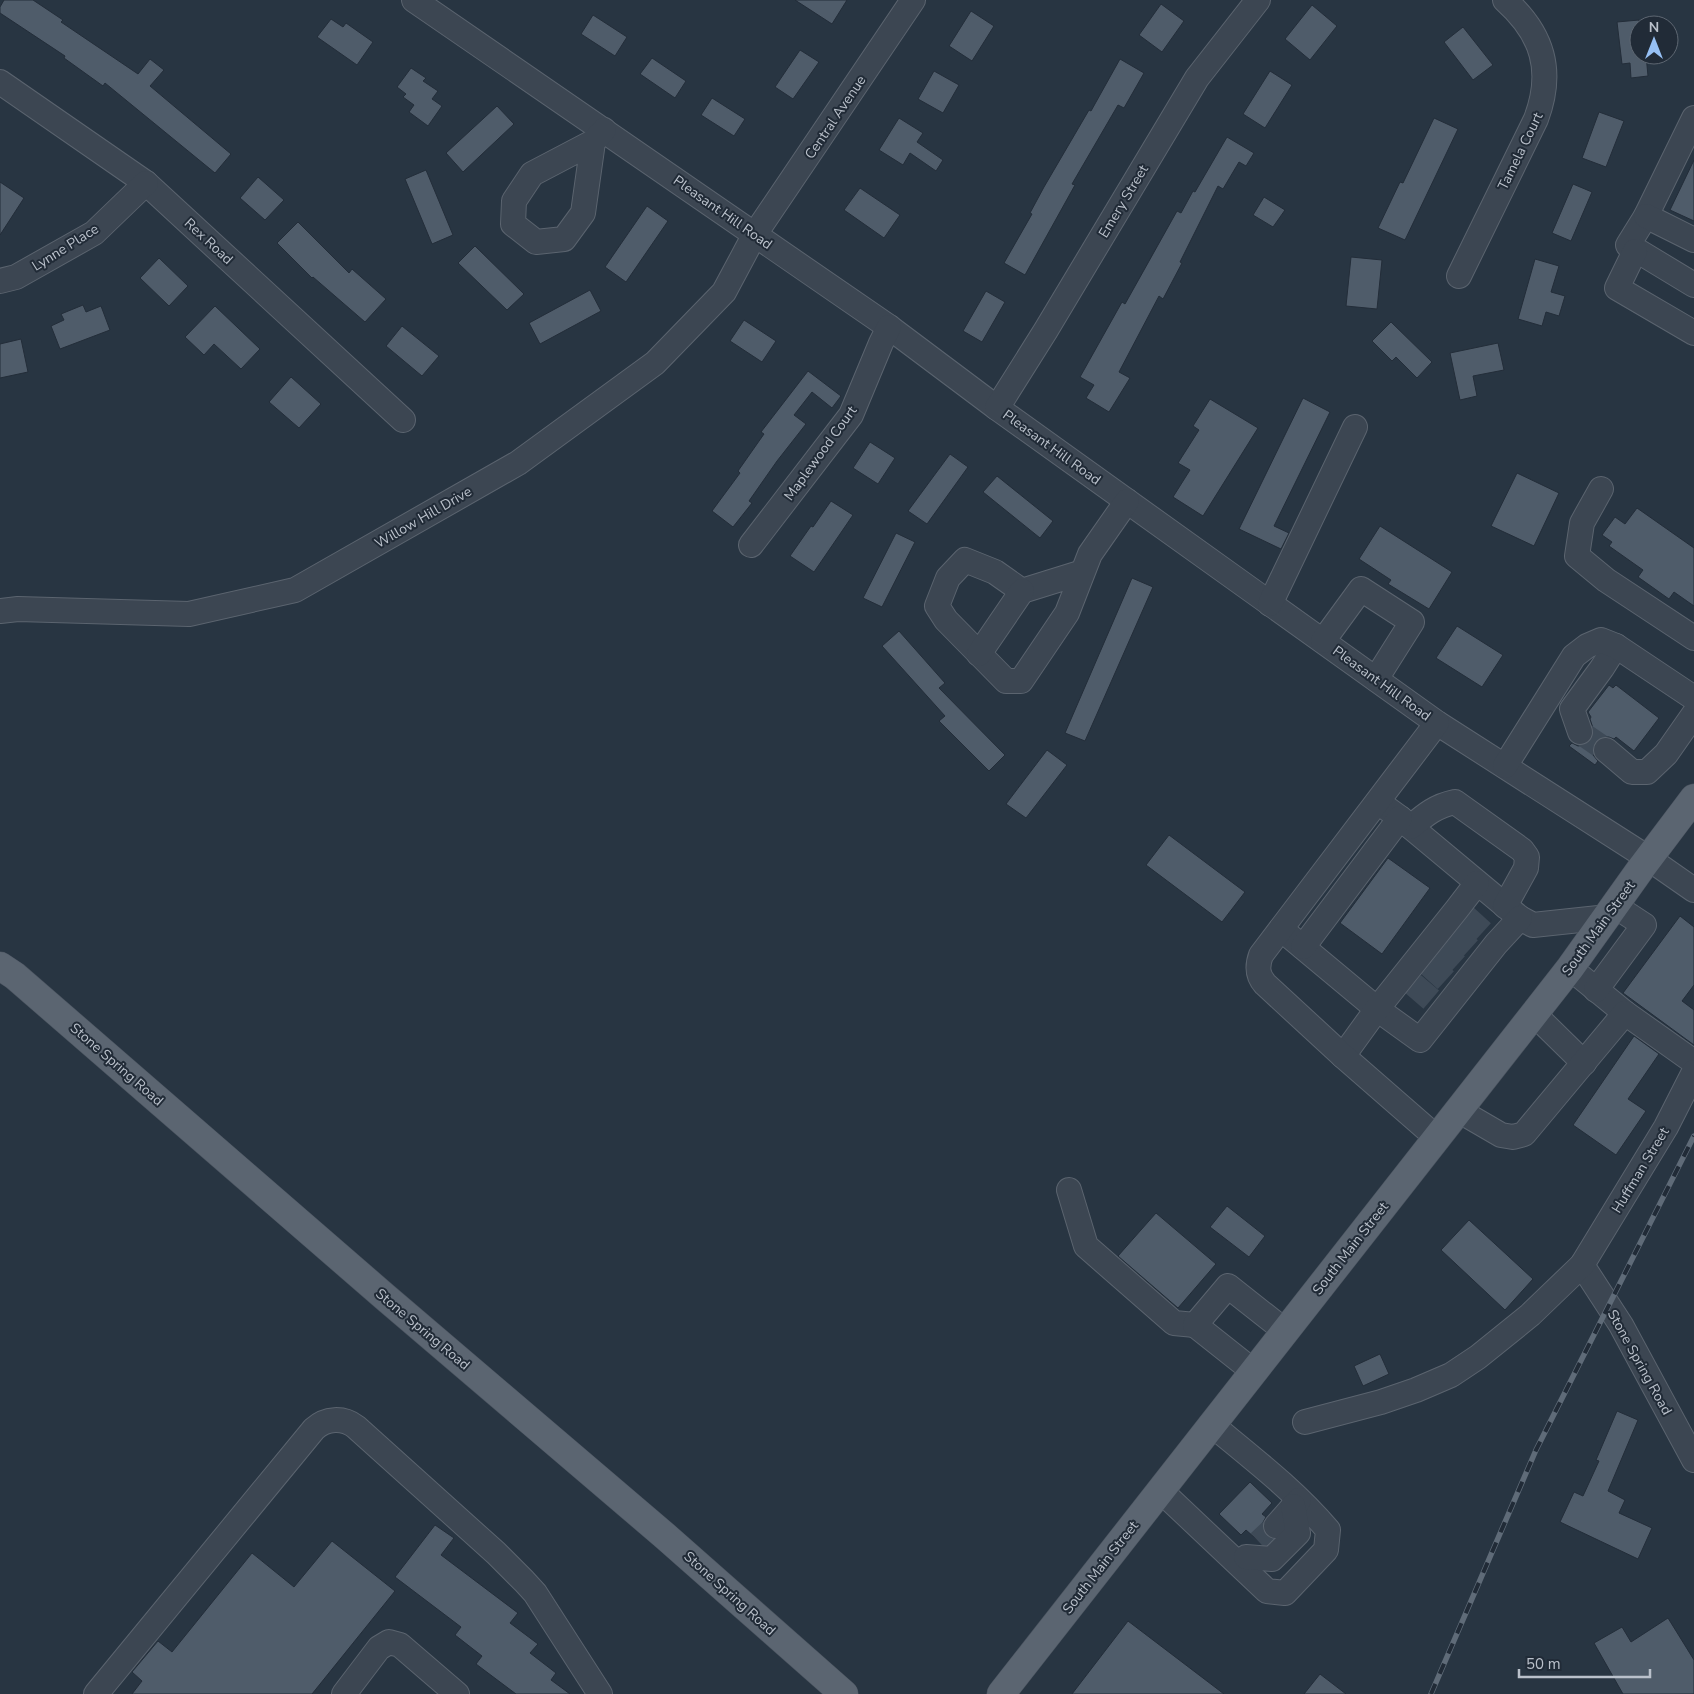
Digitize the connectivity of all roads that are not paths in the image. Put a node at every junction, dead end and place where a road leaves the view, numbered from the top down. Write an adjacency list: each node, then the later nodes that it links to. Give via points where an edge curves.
1 (414, 0): 9 (street, Pleasant Hill Road, via 599,136)
2 (913, 0): 9 (street, Central Avenue)
3 (1258, 0): 17 (street, Emery Street, via 1197,78)
4 (1505, 0): 12 (street, Tamela Court, via 1525,20 1540,47 1545,74 1542,98 1536,120)
5 (0, 82): 7 (street, Rex Road)
6 (1694, 118): 8 (street)
7 (146, 183): 13 (street, Lynne Place, via 94,233 16,277); 18 (street, Rex Road)
8 (1646, 216): 10 (street); 11 (street, via 1628,245)
9 (755, 234): 15 (street, Pleasant Hill Road); 26 (street, Willow Hill Drive, via 724,292 655,363 518,463 295,590 189,614)
10 (1694, 240)
11 (1635, 251): 14 (street); 16 (street, via 1616,288)
12 (1459, 276)
13 (0, 280)
14 (1694, 285)
15 (889, 327): 17 (street, Pleasant Hill Road); 22 (street, Maplewood Court, via 851,415)
16 (1694, 333)
17 (997, 408): 21 (street, Pleasant Hill Road)
18 (403, 420)
19 (1355, 427): 25 (street)
20 (1601, 489): 27 (street, via 1582,523 1577,556 1606,580)
21 (1127, 501): 23 (street, via 1090,554); 25 (street, Pleasant Hill Road)
22 (751, 545)
23 (1083, 572): 24 (street); 30 (street, via 1067,613 1021,680 1006,681)
24 (1022, 591): 30 (street); 30 (street, via 995,572 965,560 948,578 937,606)
25 (1270, 604): 28 (street, Pleasant Hill Road)
26 (0, 611)
27 (1694, 638)
28 (1323, 641): 31 (street, Pleasant Hill Road); 31 (street, via 1361,589 1412,622)
29 (1616, 646): 32 (street); 35 (street, via 1572,709); 37 (street, via 1601,640 1574,656)
30 (979, 654)
31 (1376, 679): 34 (street, Pleasant Hill Road)
32 (1694, 698)
33 (1694, 714): 36 (street, via 1666,754 1647,772 1632,772)
34 (1437, 723): 37 (street, Pleasant Hill Road); 38 (street)
35 (1580, 732)
36 (1606, 750)
37 (1505, 766): 41 (street, Pleasant Hill Road)
38 (1378, 802): 40 (street); 46 (street)
39 (1690, 812): 41 (main road, South Main Street)
40 (1406, 823): 42 (street); 45 (street, via 1428,811 1456,802 1522,850 1527,857 1526,868); 47 (street)
41 (1648, 858): 43 (street, Pleasant Hill Road); 44 (main road, South Main Street)
42 (1477, 883): 45 (street); 51 (street, via 1442,937 1408,980)
43 (1694, 890)
44 (1612, 911): 45 (street, via 1533,925); 49 (main road, South Main Street); 50 (street, via 1644,925)
45 (1512, 912): 51 (street, via 1439,1006 1420,1040)
46 (1281, 929): 47 (street); 54 (street, via 1260,956 1258,968 1261,979)
47 (1303, 948): 51 (street)
48 (0, 966): 75 (main road, Stone Spring Road, via 665,1536)
49 (1570, 968): 50 (street); 53 (main road, South Main Street)
50 (1596, 990): 52 (street)
51 (1377, 1008): 54 (street)
52 (1625, 1013): 55 (street); 56 (street)
53 (1534, 1014): 56 (street); 58 (main road, South Main Street)
54 (1343, 1056): 59 (street)
55 (1694, 1062)
56 (1584, 1063): 58 (street, via 1524,1134 1513,1137 1501,1135)
57 (1694, 1072): 61 (street, Huffman Street, via 1666,1126)
58 (1458, 1110): 59 (main road, South Main Street)
59 (1436, 1138): 63 (main road, South Main Street)
60 (1070, 1190): 62 (street, via 1086,1246 1174,1323)
61 (1582, 1265): 65 (street, Huffman Street, via 1501,1340 1451,1375 1381,1402); 67 (street, Stone Spring Road, via 1621,1325)
62 (1195, 1325): 63 (street, via 1228,1286); 64 (street)
63 (1285, 1331): 64 (main road, South Main Street)
64 (1253, 1371): 66 (main road, South Main Street)
65 (1304, 1422)
66 (1212, 1424): 68 (main road, South Main Street); 69 (street, via 1279,1481)
67 (1694, 1460)
68 (1160, 1490): 70 (street); 76 (main road, South Main Street)
69 (1296, 1503): 70 (street); 70 (street, via 1298,1533 1272,1559); 70 (street, via 1328,1530 1326,1550 1285,1593 1267,1590)
70 (1255, 1548)
71 (96, 1694): 74 (street, via 314,1429 323,1422 342,1420 352,1424 508,1564 535,1594)
72 (344, 1694): 73 (street, via 379,1648 389,1642 400,1646)
73 (457, 1694)
74 (600, 1694)
75 (844, 1694)
76 (1001, 1694)

